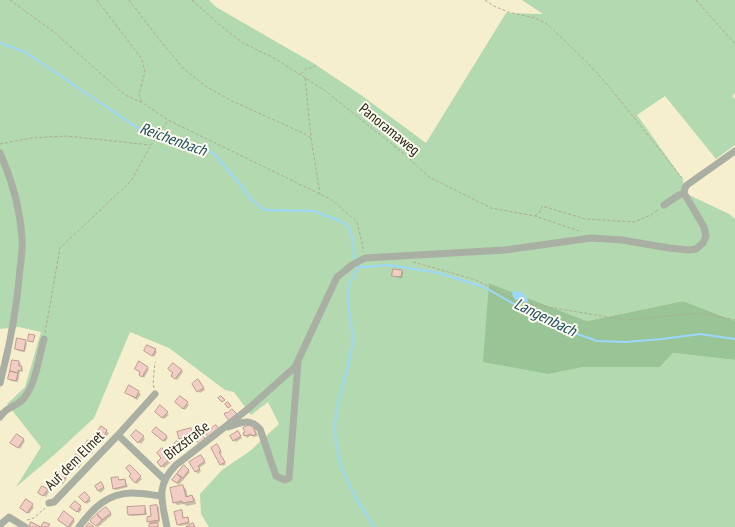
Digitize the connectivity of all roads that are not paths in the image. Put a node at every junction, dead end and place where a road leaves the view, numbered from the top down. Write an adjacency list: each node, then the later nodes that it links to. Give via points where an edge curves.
1 (735, 151): 3 (street, via 687,185)
2 (0, 153): 7 (street, via 17,201 22,240 12,332)
3 (684, 193): 4 (street); 6 (street, via 706,236 696,249 591,238 505,250 364,259 337,277)
4 (664, 205)
5 (44, 339): 9 (street, via 30,389 24,399 7,408)
6 (299, 358): 10 (street, Bitzstraße, via 295,367); 10 (street, via 289,478 285,480 276,476 260,429 253,423 247,421)
7 (0, 383)
8 (155, 394): 11 (street, Auf dem Elmet)
9 (0, 417)
10 (224, 428): 12 (street, Bitzstraße, via 176,465)
11 (118, 435): 12 (street, Auf dem Elmet); 14 (street, Auf dem Elmet, via 54,502)
12 (165, 480): 13 (street, Bitzstraße)
13 (161, 496): 17 (street, via 132,493 107,499 88,515); 18 (street, Bitzstraße)
14 (49, 503)
15 (0, 525): 16 (street, via 9,517)
16 (24, 526)
17 (79, 527)
18 (167, 527)

